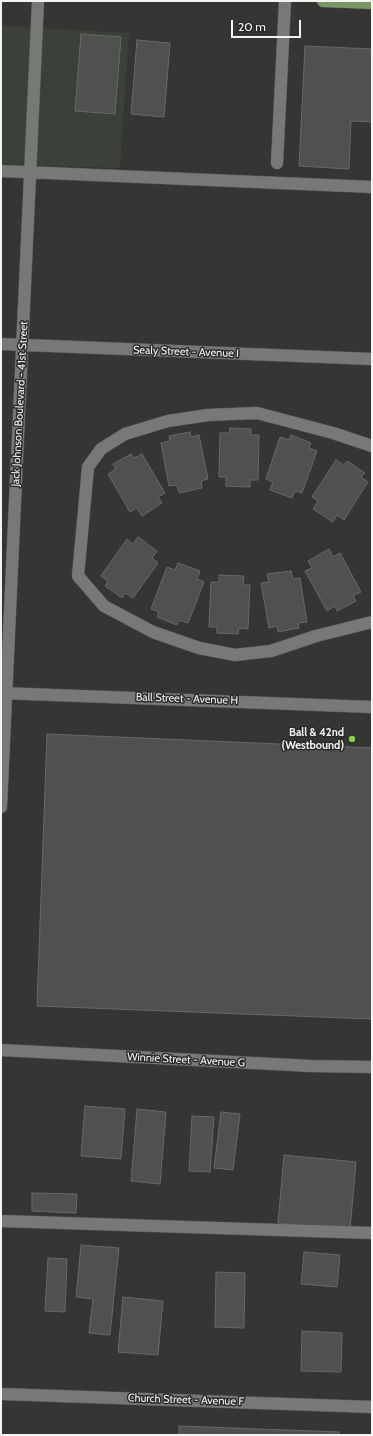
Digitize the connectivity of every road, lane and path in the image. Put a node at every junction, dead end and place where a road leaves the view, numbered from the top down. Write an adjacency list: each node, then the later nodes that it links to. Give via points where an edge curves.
1 (38, 1): 7 (street, Jack Johnson Boulevard - 41st Street)
2 (285, 1): 5 (street)
3 (323, 1): 4 (main road)
4 (372, 3)
5 (277, 163)
6 (1, 171): 7 (street)
7 (30, 172): 8 (street); 10 (street, Jack Johnson Boulevard - 41st Street)
8 (372, 187)
9 (1, 344): 10 (street, Sealy Street - Avenue I)
10 (22, 345): 11 (street, Sealy Street - Avenue I); 14 (street, Jack Johnson Boulevard - 41st Street)
11 (372, 359)
12 (372, 446): 13 (street, via 334,433 257,413 208,415 175,420 125,434 101,449 88,467 78,576 104,606 153,632 199,648 235,655 271,651)
13 (372, 622)
14 (4, 693): 15 (street, Ball Street - Avenue H); 16 (street, Jack Johnson Boulevard - 41st Street)
15 (372, 707)
16 (1, 807)
17 (1, 1050): 18 (street, Winnie Street - Avenue G)
18 (372, 1068)
19 (1, 1221): 20 (street)
20 (372, 1233)
21 (1, 1394): 22 (street, Church Street - Avenue F)
22 (372, 1407)

